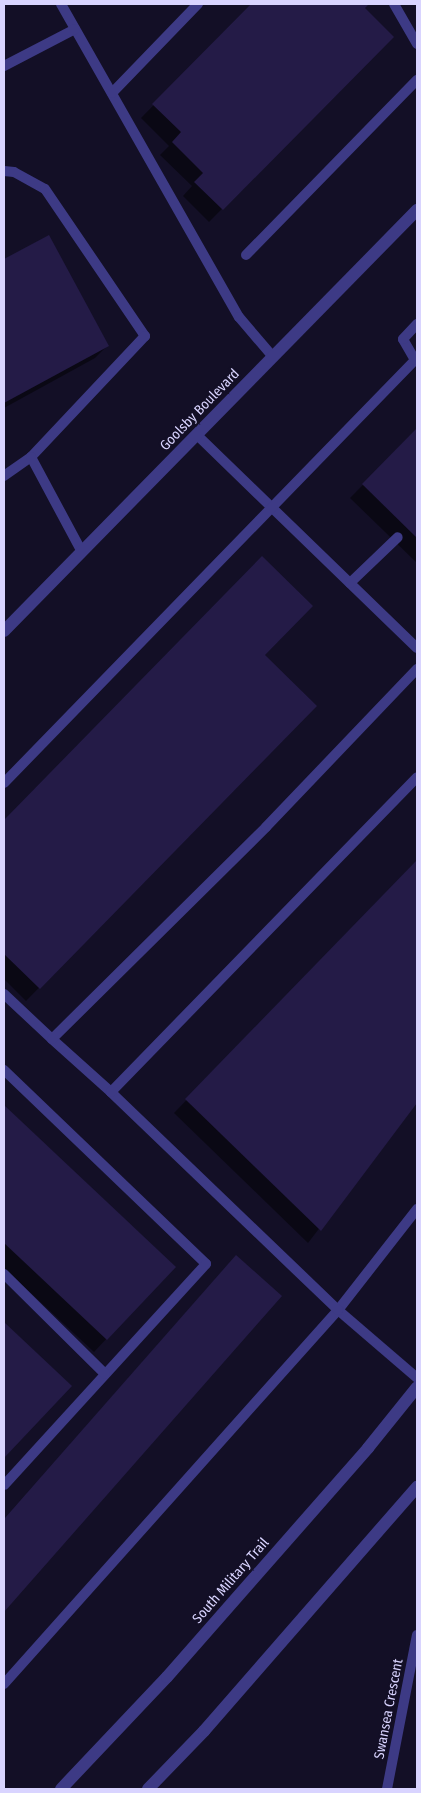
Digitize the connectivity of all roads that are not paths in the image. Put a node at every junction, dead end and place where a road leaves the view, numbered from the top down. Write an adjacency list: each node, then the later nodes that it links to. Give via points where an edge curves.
1 (61, 4): 4 (lane)
2 (198, 4): 8 (lane)
3 (394, 4): 5 (lane)
4 (75, 29): 6 (lane); 8 (lane)
5 (417, 44)
6 (4, 66)
7 (417, 80): 11 (lane)
8 (112, 93): 13 (lane, via 239,318)
9 (4, 171): 15 (lane, via 14,172 45,189 145,336)
10 (417, 210): 13 (street, Goolsby Boulevard)
11 (246, 255)
12 (417, 324): 17 (lane, via 403,339 415,360)
13 (273, 357): 14 (street, Goolsby Boulevard)
14 (197, 435): 17 (lane); 19 (street, Goolsby Boulevard)
15 (31, 457): 16 (lane); 19 (lane)
16 (4, 476)
17 (272, 508): 20 (lane); 25 (lane)
18 (398, 537): 20 (lane)
19 (82, 552): 21 (street, Goolsby Boulevard)
20 (350, 583): 22 (lane)
21 (4, 631)
22 (417, 648)
23 (417, 669): 27 (lane, via 266,827)
24 (417, 778): 29 (lane)
25 (4, 783)
26 (4, 994): 27 (lane)
27 (52, 1039): 29 (lane)
28 (4, 1070): 33 (lane, via 206,1264)
29 (111, 1092): 32 (lane)
30 (417, 1209): 32 (lane)
31 (4, 1274): 33 (lane)
32 (338, 1310): 34 (lane); 39 (lane)
33 (105, 1374): 36 (lane)
34 (417, 1378)
35 (417, 1387): 40 (street, South Military Trail, via 368,1448 167,1677)
36 (4, 1485)
37 (417, 1487): 41 (street, via 204,1731)
38 (417, 1635): 42 (lane, Swansea Crescent)
39 (4, 1684)
40 (61, 1789)
41 (148, 1789)
42 (387, 1789)

